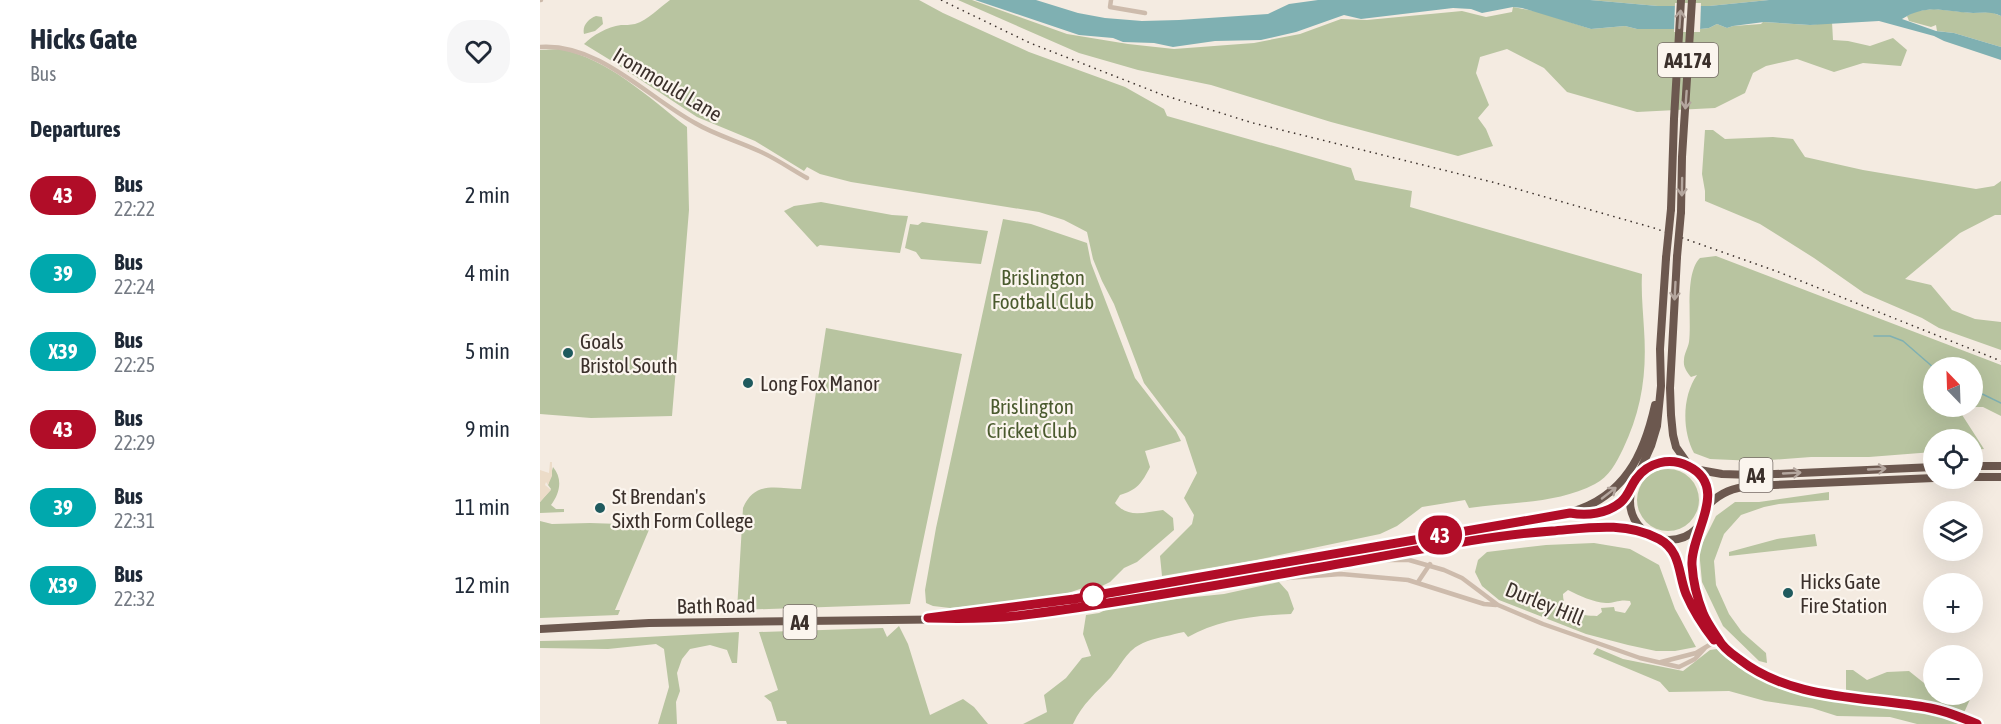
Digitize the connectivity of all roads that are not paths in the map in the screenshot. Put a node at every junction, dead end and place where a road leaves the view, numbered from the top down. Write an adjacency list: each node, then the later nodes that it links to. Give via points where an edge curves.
1 (1112, 0): 4 (street, via 1110,7)
2 (1681, 0): 7 (highway, A4174, one-way to 2, bridge)
3 (1692, 0): 10 (highway, A4174, one-way to 10, bridge, via 1670,388 1676,447)
4 (1145, 13)
5 (540, 47): 6 (street, Ironmould Lane, via 571,49 610,68 695,123 762,152)
6 (807, 178)
7 (1661, 357): 12 (highway, A4174, via 1655,435); 18 (highway, one-way to 7, via 1613,491 1637,459 1653,416)
8 (1983, 466): 9 (highway)
9 (2001, 466)
10 (1691, 467): 11 (highway, A4, one-way to 11, via 1753,475); 12 (highway, via 1659,463); 17 (highway, via 1706,486)
11 (1923, 467)
12 (1637, 477): 16 (highway)
13 (1983, 477): 14 (highway)
14 (2001, 477)
15 (1923, 478): 17 (highway, A4, via 1750,486 1720,494)
16 (1630, 490): 18 (highway, Bath Road / A4, via 1609,510); 20 (highway, via 1632,516 1639,527)
17 (1709, 504): 19 (highway)
18 (1570, 513): 25 (highway, Bath Road / A4)
19 (1704, 519): 20 (highway, via 1686,536 1673,540); 30 (main road, via 1693,549 1693,579 1703,613)
20 (1654, 537): 21 (highway, Bath Road / A4, via 1611,526 1585,527 1492,536); 30 (main road, via 1671,547 1694,610 1708,633)
21 (1351, 562): 22 (street, Durley Hill, via 1409,560); 26 (highway, Bath Road / A4)
22 (1430, 564): 24 (street); 27 (street, Durley Hill, via 1462,578)
23 (1287, 578): 24 (street, via 1341,573)
24 (1418, 582): 27 (street)
25 (1119, 591): 26 (highway); 28 (highway, Bath Road / A4)
26 (1120, 601): 28 (highway, Bath Road / A4, via 1029,615)
27 (1498, 605): 32 (street, Durley Hill, via 1640,658)
28 (928, 618): 29 (highway, Bath Road / A4)
29 (540, 629)
30 (1718, 639): 31 (street, Durley Hill); 33 (main road, via 1753,670 1783,682 1823,694 1932,708)
31 (1705, 648): 32 (street, Durley Hill); 32 (street, Durley Hill, via 1679,667)
32 (1661, 662)
33 (1977, 724)

